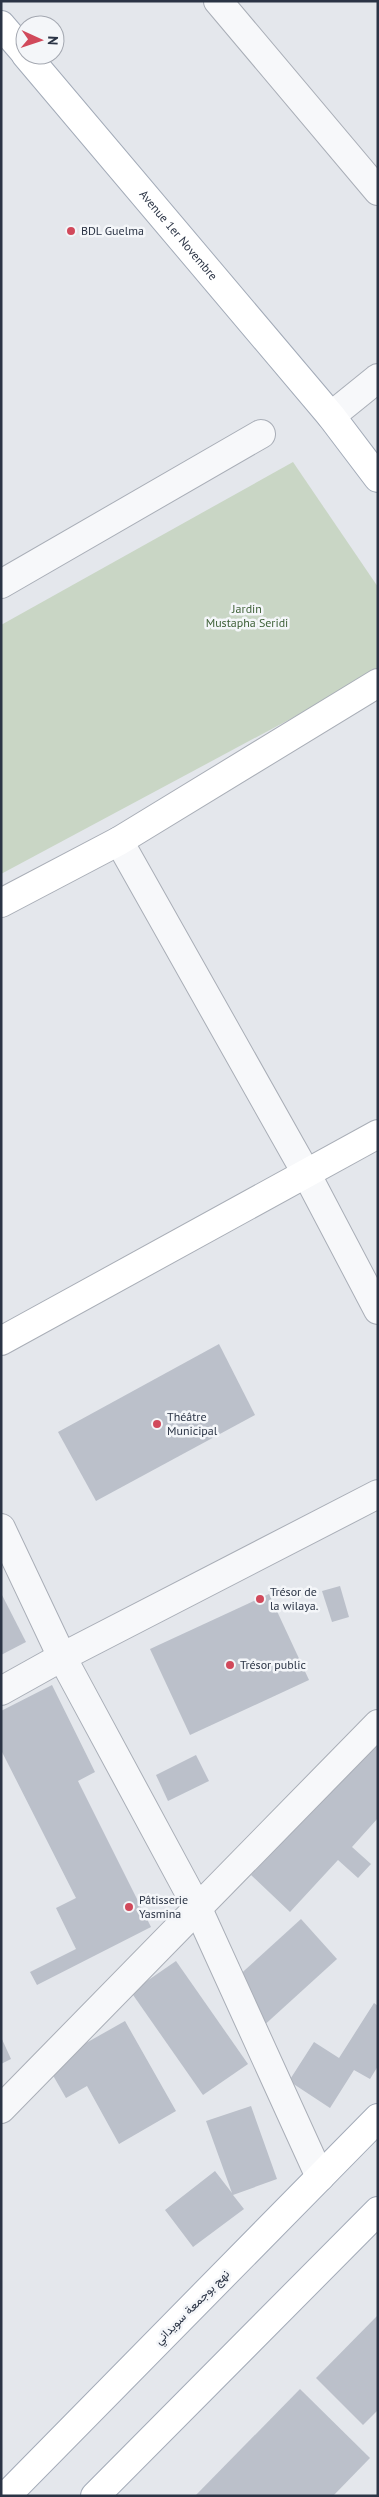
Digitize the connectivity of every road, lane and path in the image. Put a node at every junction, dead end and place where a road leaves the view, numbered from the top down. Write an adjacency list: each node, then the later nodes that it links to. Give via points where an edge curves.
1 (218, 1): 5 (street)
2 (1, 25): 3 (main road, Avenue 1er Novembre)
3 (15, 41)
4 (35, 65): 7 (main road, Avenue 1er Novembre)
5 (378, 191)
6 (378, 378): 7 (street)
7 (331, 416): 9 (main road, Avenue 1er Novembre)
8 (261, 434): 10 (street)
9 (378, 478)
10 (1, 584)
11 (378, 683): 12 (main road)
12 (119, 841): 13 (main road); 15 (street)
13 (1, 903)
14 (378, 1134): 15 (main road)
15 (306, 1173): 16 (street); 17 (main road)
16 (378, 1310)
17 (1, 1341)
18 (378, 1494): 20 (street)
19 (1, 1528): 20 (street)
20 (62, 1657): 21 (street); 23 (street)
21 (1, 1690)
22 (378, 1724): 23 (street)
23 (198, 1909): 24 (street); 26 (street)
24 (1, 2109)
25 (378, 2118): 26 (main road, نهج بوجمعة سويداني)
26 (320, 2177): 28 (main road, نهج بوجمعة سويداني)
27 (377, 2214): 29 (main road)
28 (6, 2496)
29 (95, 2496)

